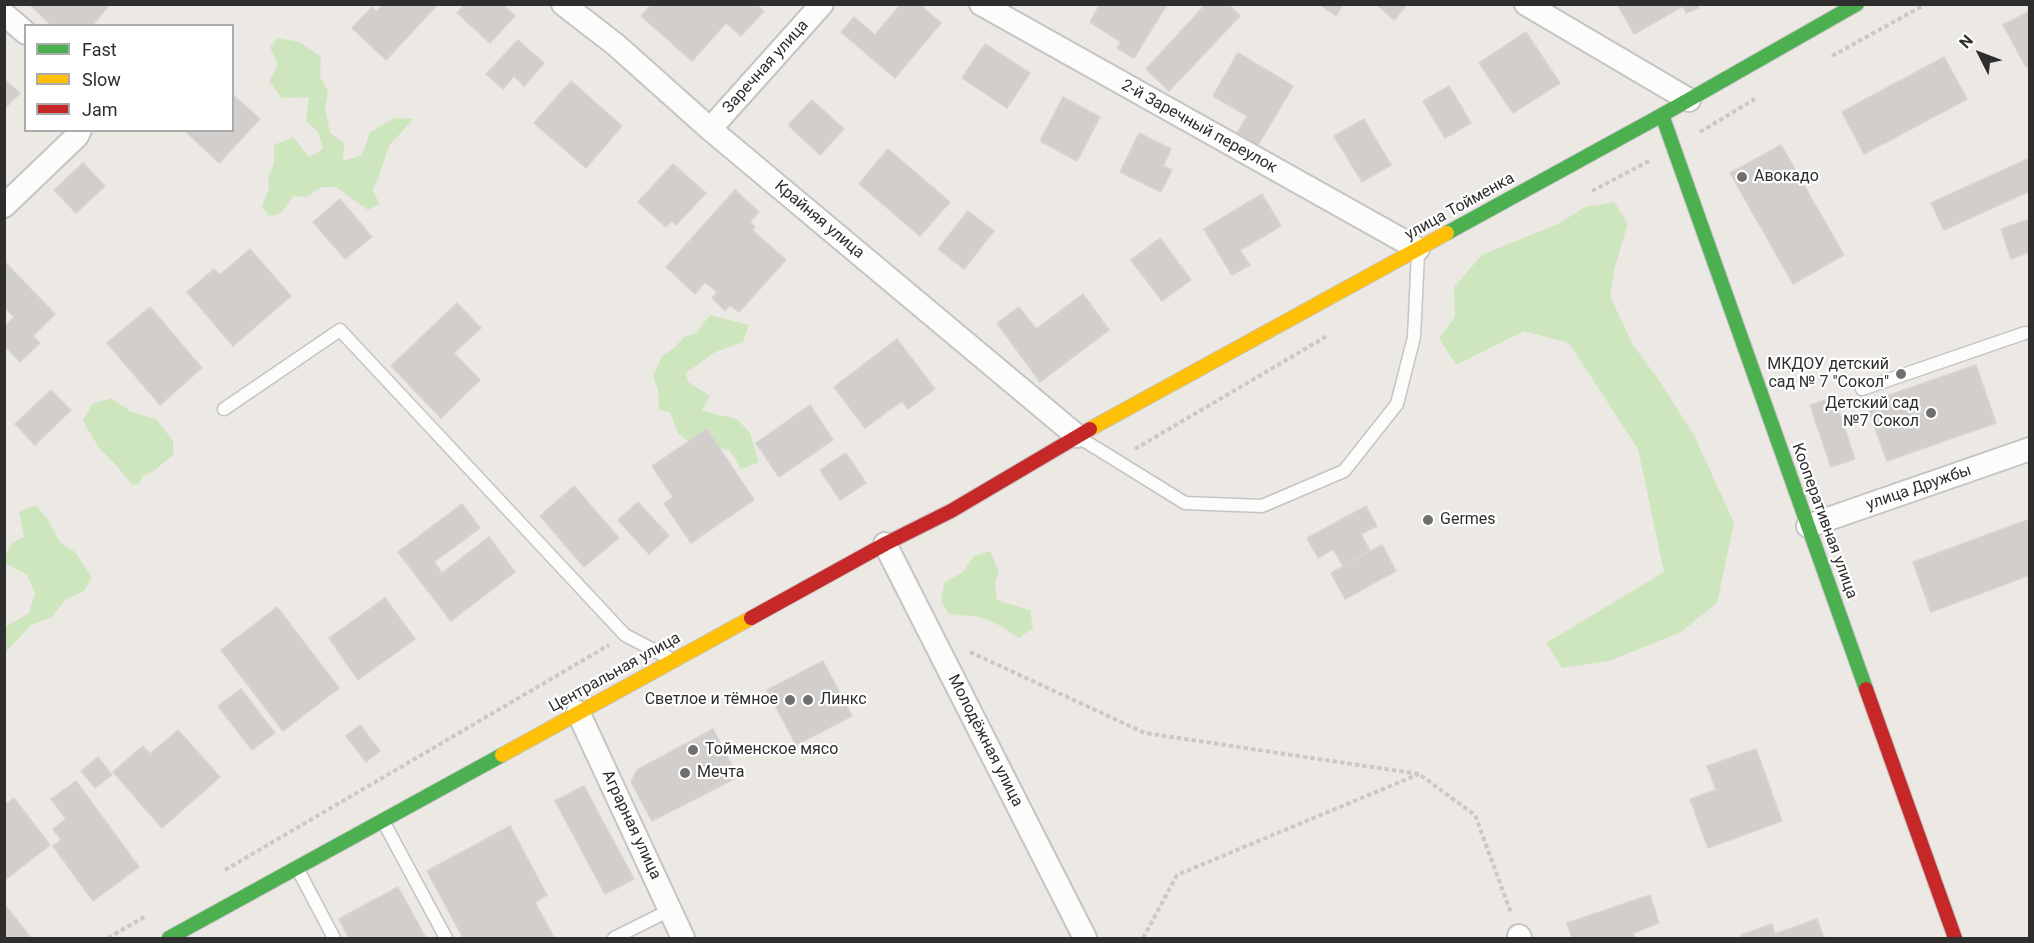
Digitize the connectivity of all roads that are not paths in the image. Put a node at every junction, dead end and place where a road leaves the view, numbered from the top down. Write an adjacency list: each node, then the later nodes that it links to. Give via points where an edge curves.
1 (563, 4): 10 (street, Крайняя улица, via 616,45)
2 (822, 4): 10 (street, Заречная улица)
3 (981, 4): 13 (street, 2-й Заречный переулок)
4 (1526, 4): 8 (street)
5 (1857, 4): 8 (street, улица Тойменка)
6 (4, 14): 7 (street)
7 (24, 31)
8 (1689, 100): 9 (street, улица Тойменка)
9 (1662, 115): 13 (street, улица Тойменка); 19 (street, Кооперативная улица)
10 (710, 129): 17 (street, Крайняя улица)
11 (79, 132): 12 (street)
12 (4, 206)
13 (1418, 249): 17 (street, улица Тойменка); 17 (lane, via 1414,337 1397,404 1344,471 1262,506 1185,503)
14 (2025, 333): 15 (lane)
15 (1862, 389)
16 (224, 409): 21 (lane, via 340,330 625,635)
17 (1077, 436): 20 (street, Центральная улица, via 951,511)
18 (2030, 449): 19 (street, улица Дружбы)
19 (1808, 526): 33 (street, Кооперативная улица)
20 (885, 544): 21 (street, Центральная улица); 32 (street, Молодёжная улица)
21 (672, 660): 22 (street, Центральная улица)
22 (579, 712): 23 (street, Центральная улица); 25 (street, Аграрная улица)
23 (383, 820): 24 (street, Центральная улица); 29 (lane)
24 (297, 867): 26 (street, Центральная улица); 28 (lane)
25 (670, 910): 30 (lane); 31 (street, Аграрная улица)
26 (195, 932): 27 (street, Центральная улица)
27 (169, 939)
28 (334, 939)
29 (447, 939)
30 (614, 939)
31 (683, 939)
32 (1085, 939)
33 (1955, 939)

